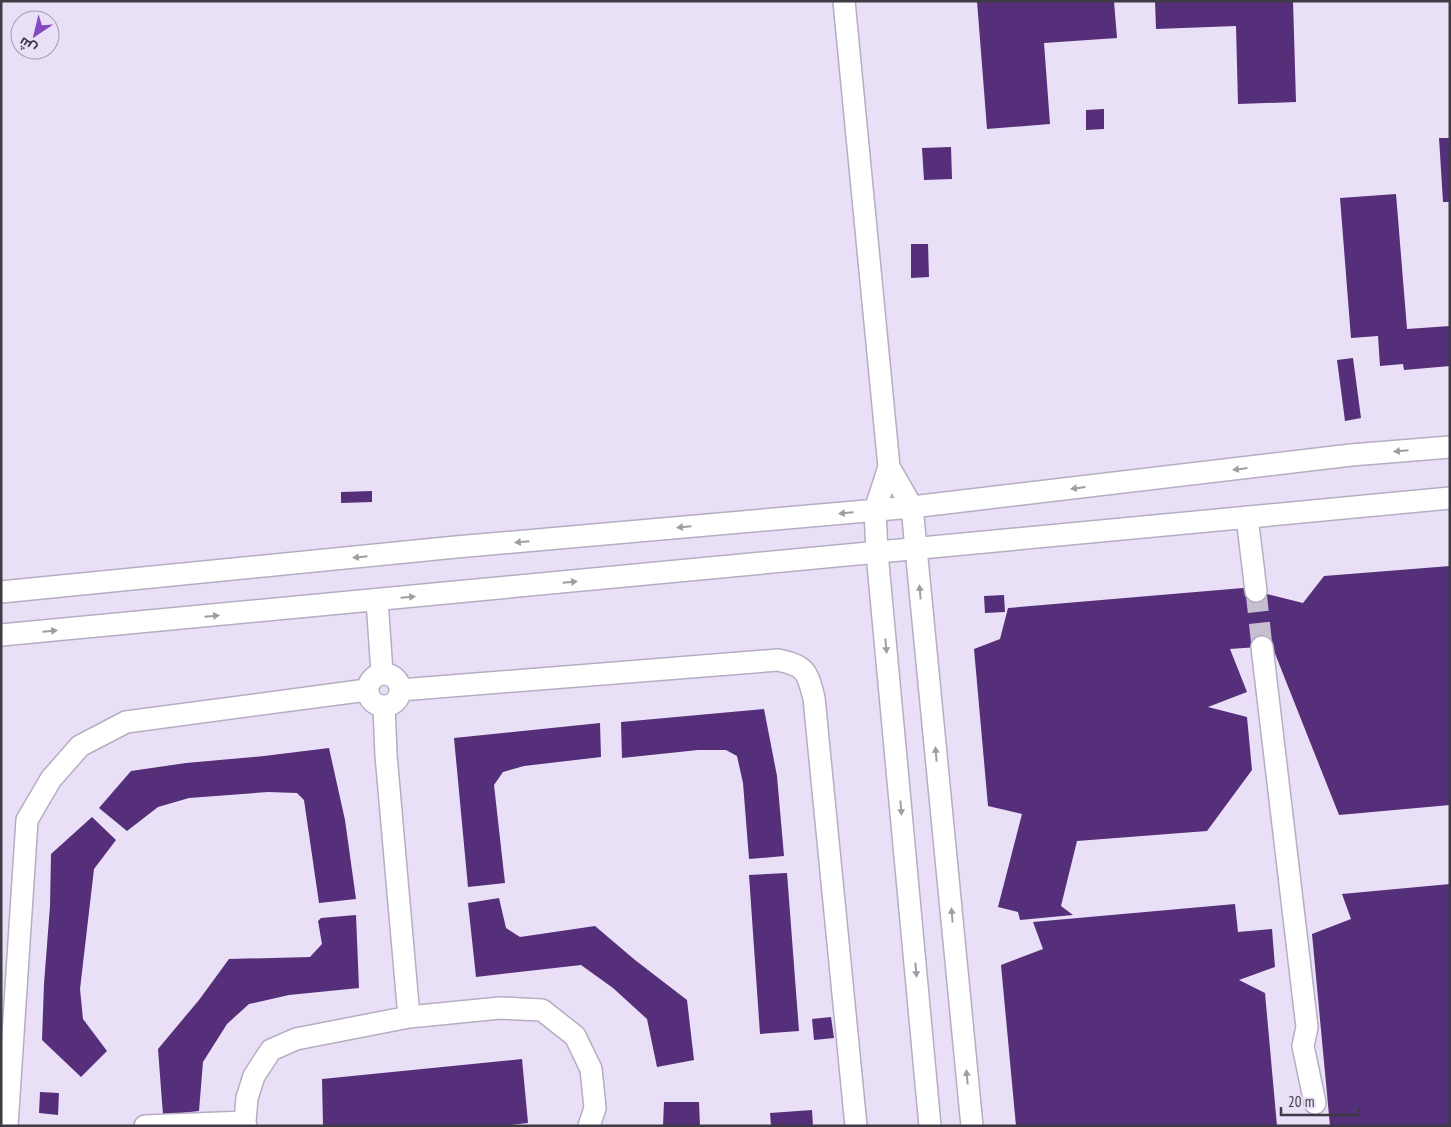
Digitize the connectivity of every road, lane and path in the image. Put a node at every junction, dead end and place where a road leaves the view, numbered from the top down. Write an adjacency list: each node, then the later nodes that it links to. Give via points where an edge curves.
1 (844, 1): 3 (street)
2 (1450, 447): 5 (street, one-way to 5, via 1351,455)
3 (889, 467): 5 (street); 6 (street)
4 (1450, 498): 7 (street)
5 (912, 507): 6 (street); 8 (street)
6 (875, 510): 9 (street); 11 (street, one-way to 11)
7 (1247, 517): 8 (street); 10 (street)
8 (916, 548): 9 (street); 27 (street, one-way to 8)
9 (877, 553): 12 (street, one-way to 9); 26 (street, one-way to 26)
10 (1256, 591)
11 (1, 592)
12 (377, 600): 13 (street, one-way to 12); 15 (street)
13 (1, 635)
14 (1262, 647): 20 (street, via 1307,1028 1303,1046)
15 (382, 673): 16 (street, via 370,680); 17 (street, via 393,676)
16 (367, 690): 18 (street, via 371,700); 22 (street, via 126,722 80,746 51,779 27,820)
17 (400, 690): 18 (street, via 394,703); 25 (street, via 778,660 804,669 814,698)
18 (384, 706): 19 (street)
19 (409, 1017): 21 (street, via 296,1039 271,1050 254,1076 247,1098); 24 (street, via 500,1008 542,1010 575,1036 591,1069 596,1108)
20 (1315, 1103)
21 (246, 1124): 23 (street)
22 (7, 1126)
23 (145, 1126)
24 (589, 1126)
25 (856, 1126)
26 (930, 1126)
27 (972, 1126)

